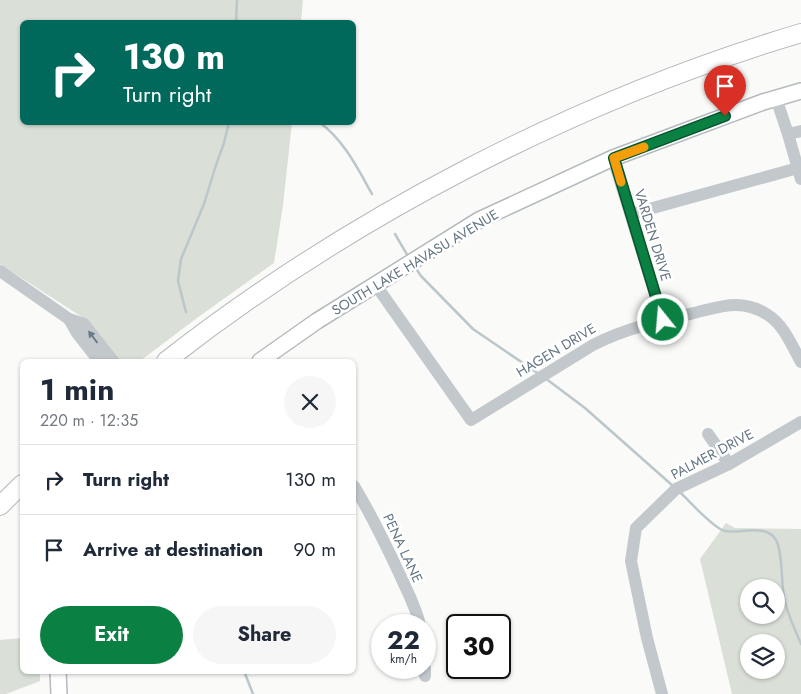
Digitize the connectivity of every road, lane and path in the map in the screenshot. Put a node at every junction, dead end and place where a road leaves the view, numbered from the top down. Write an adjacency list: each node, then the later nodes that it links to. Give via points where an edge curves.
1 (801, 33): 15 (highway, via 653,85 473,166 386,213 310,260)
2 (801, 91): 3 (main road, SOUTH LAKE HAVASU AVENUE)
3 (776, 98): 5 (street); 6 (main road, SOUTH LAKE HAVASU AVENUE)
4 (801, 131): 5 (street)
5 (788, 134): 7 (street)
6 (614, 158): 8 (street, VARDEN DRIVE); 10 (main road, SOUTH LAKE HAVASU AVENUE, via 479,220)
7 (799, 174): 8 (street)
8 (631, 214): 12 (street, VARDEN DRIVE)
9 (0, 271): 11 (street)
10 (375, 284): 12 (street, HAGEN DRIVE, via 470,420 593,344); 16 (main road, SOUTH LAKE HAVASU AVENUE)
11 (69, 319): 13 (street); 14 (street, one-way to 11, via 84,324)
12 (663, 320): 17 (street, HAGEN DRIVE, via 743,305 773,318)
13 (97, 359)
14 (111, 359)
15 (169, 359)
16 (266, 359)
17 (801, 362)
18 (801, 422): 20 (street, PALMER DRIVE)
19 (708, 434): 20 (street)
20 (729, 464): 27 (street, PALMER DRIVE, via 676,489 636,528 631,561)
21 (20, 486): 23 (highway)
22 (356, 489): 24 (street, PENA LANE)
23 (0, 506)
24 (417, 614)
25 (58, 674): 26 (main road)
26 (59, 694)
27 (662, 694)

